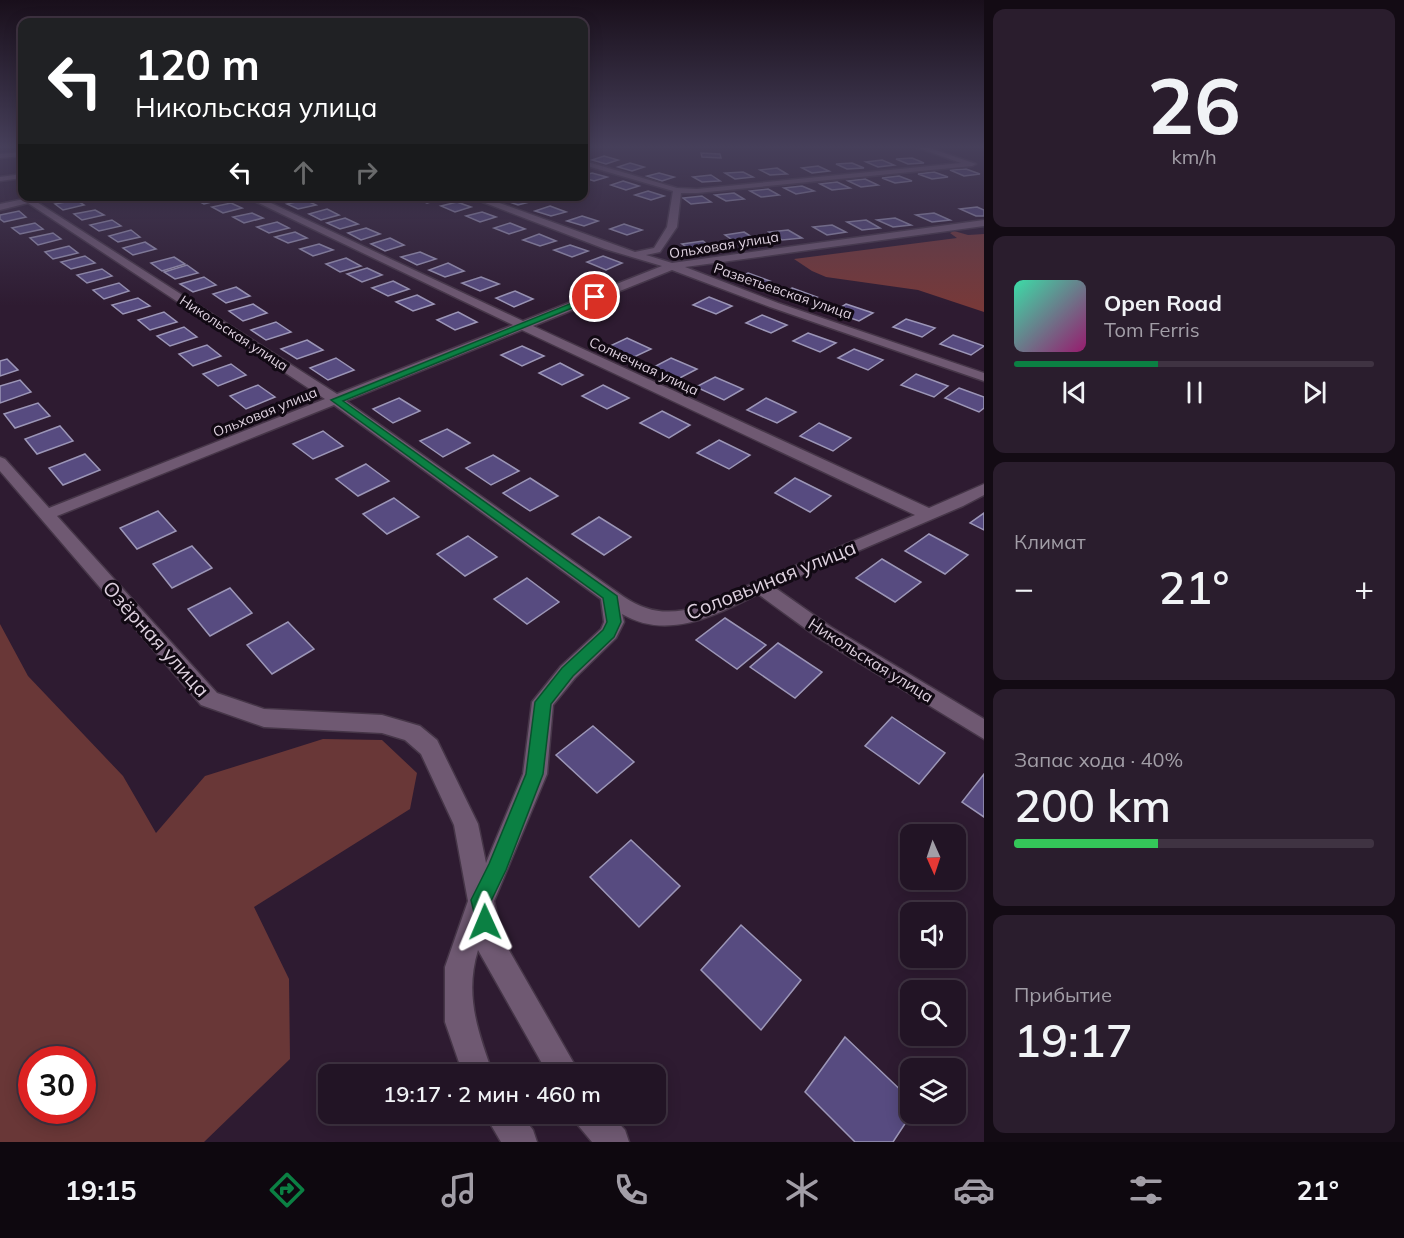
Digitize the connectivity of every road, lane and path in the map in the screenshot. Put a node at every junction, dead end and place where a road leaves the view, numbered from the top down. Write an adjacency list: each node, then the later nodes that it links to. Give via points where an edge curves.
1 (675, 199): 7 (street, via 672,227 657,250)
2 (29, 201): 5 (street); 13 (street, Никольская улица)
3 (259, 201): 11 (street, Солнечная улица)
4 (484, 201): 7 (street, Разветьевская улица)
5 (0, 207)
6 (984, 224): 8 (street, Ольховая улица)
7 (634, 255): 8 (street, Разветьевская улица)
8 (672, 266): 9 (street, Ольховая улица); 10 (street, Разветьевская улица)
9 (645, 278): 10 (street); 11 (street, Ольховая улица)
10 (713, 282): 12 (street, Разветьевская улица)
11 (522, 326): 13 (street, Ольховая улица); 16 (street, Солнечная улица)
12 (984, 377)
13 (336, 400): 17 (street, Ольховая улица); 19 (street, Никольская улица)
14 (0, 462): 17 (street, Озёрная улица)
15 (984, 489): 16 (street, Соловьиная улица)
16 (930, 514): 18 (street, Соловьиная улица)
17 (45, 516): 21 (street, Озёрная улица, via 209,699 264,718 382,724 412,733 429,747 466,824)
18 (760, 586): 19 (street, Соловьиная улица, via 675,619 655,620 637,615); 20 (street, Никольская улица, via 824,632)
19 (610, 596): 21 (street, via 614,622 609,633 543,702 535,774)
20 (984, 730)
21 (481, 900): 22 (street, via 459,967 460,1022); 23 (street, Озёрная улица, via 489,943)
22 (475, 1064)
23 (559, 1064)
24 (508, 1124): 26 (street)
25 (598, 1124): 27 (street)
26 (521, 1142)
27 (614, 1142)

